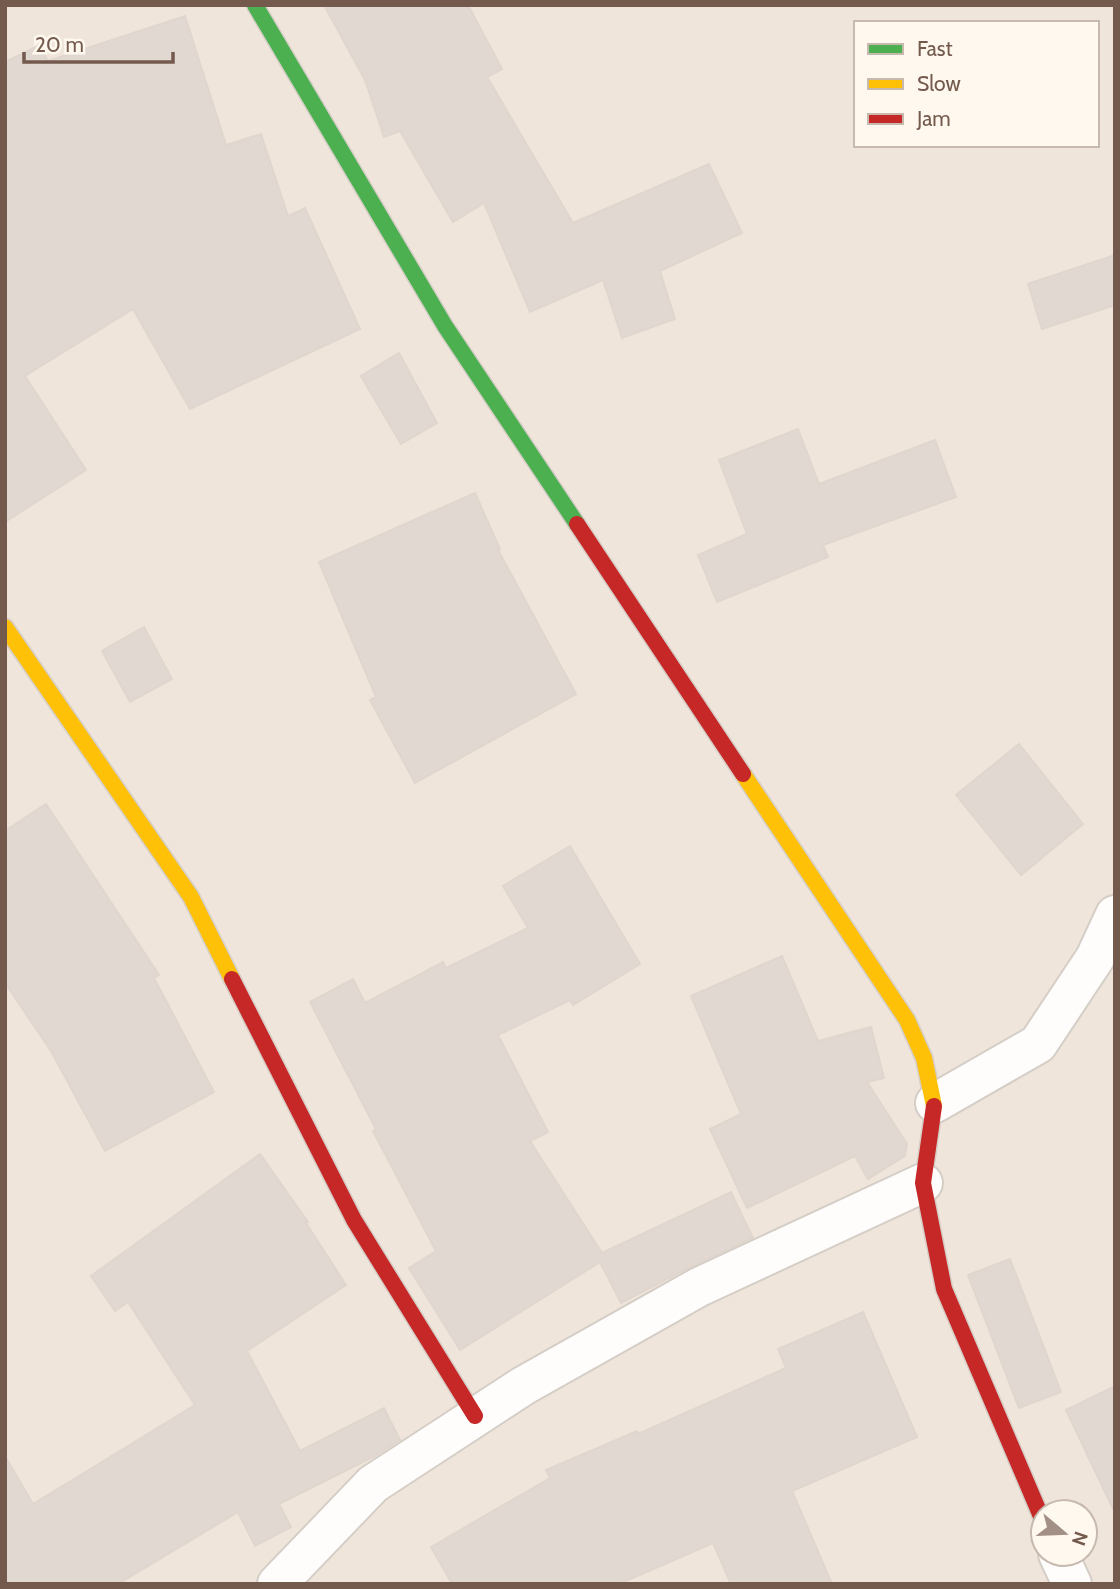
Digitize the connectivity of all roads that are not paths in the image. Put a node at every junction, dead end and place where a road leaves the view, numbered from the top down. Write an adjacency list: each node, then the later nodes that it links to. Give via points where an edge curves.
1 (255, 5): 4 (street, via 445,326 908,1020)
2 (5, 627): 6 (street, via 191,897 354,1220)
3 (1115, 915): 4 (street, via 1095,958 1038,1044)
4 (935, 1103): 5 (street)
5 (923, 1183): 6 (street, via 699,1287); 7 (street, via 944,1289)
6 (475, 1416): 9 (street, via 373,1484)
7 (1033, 1498)
8 (1065, 1568): 10 (street)
9 (277, 1584)
10 (1072, 1584)

